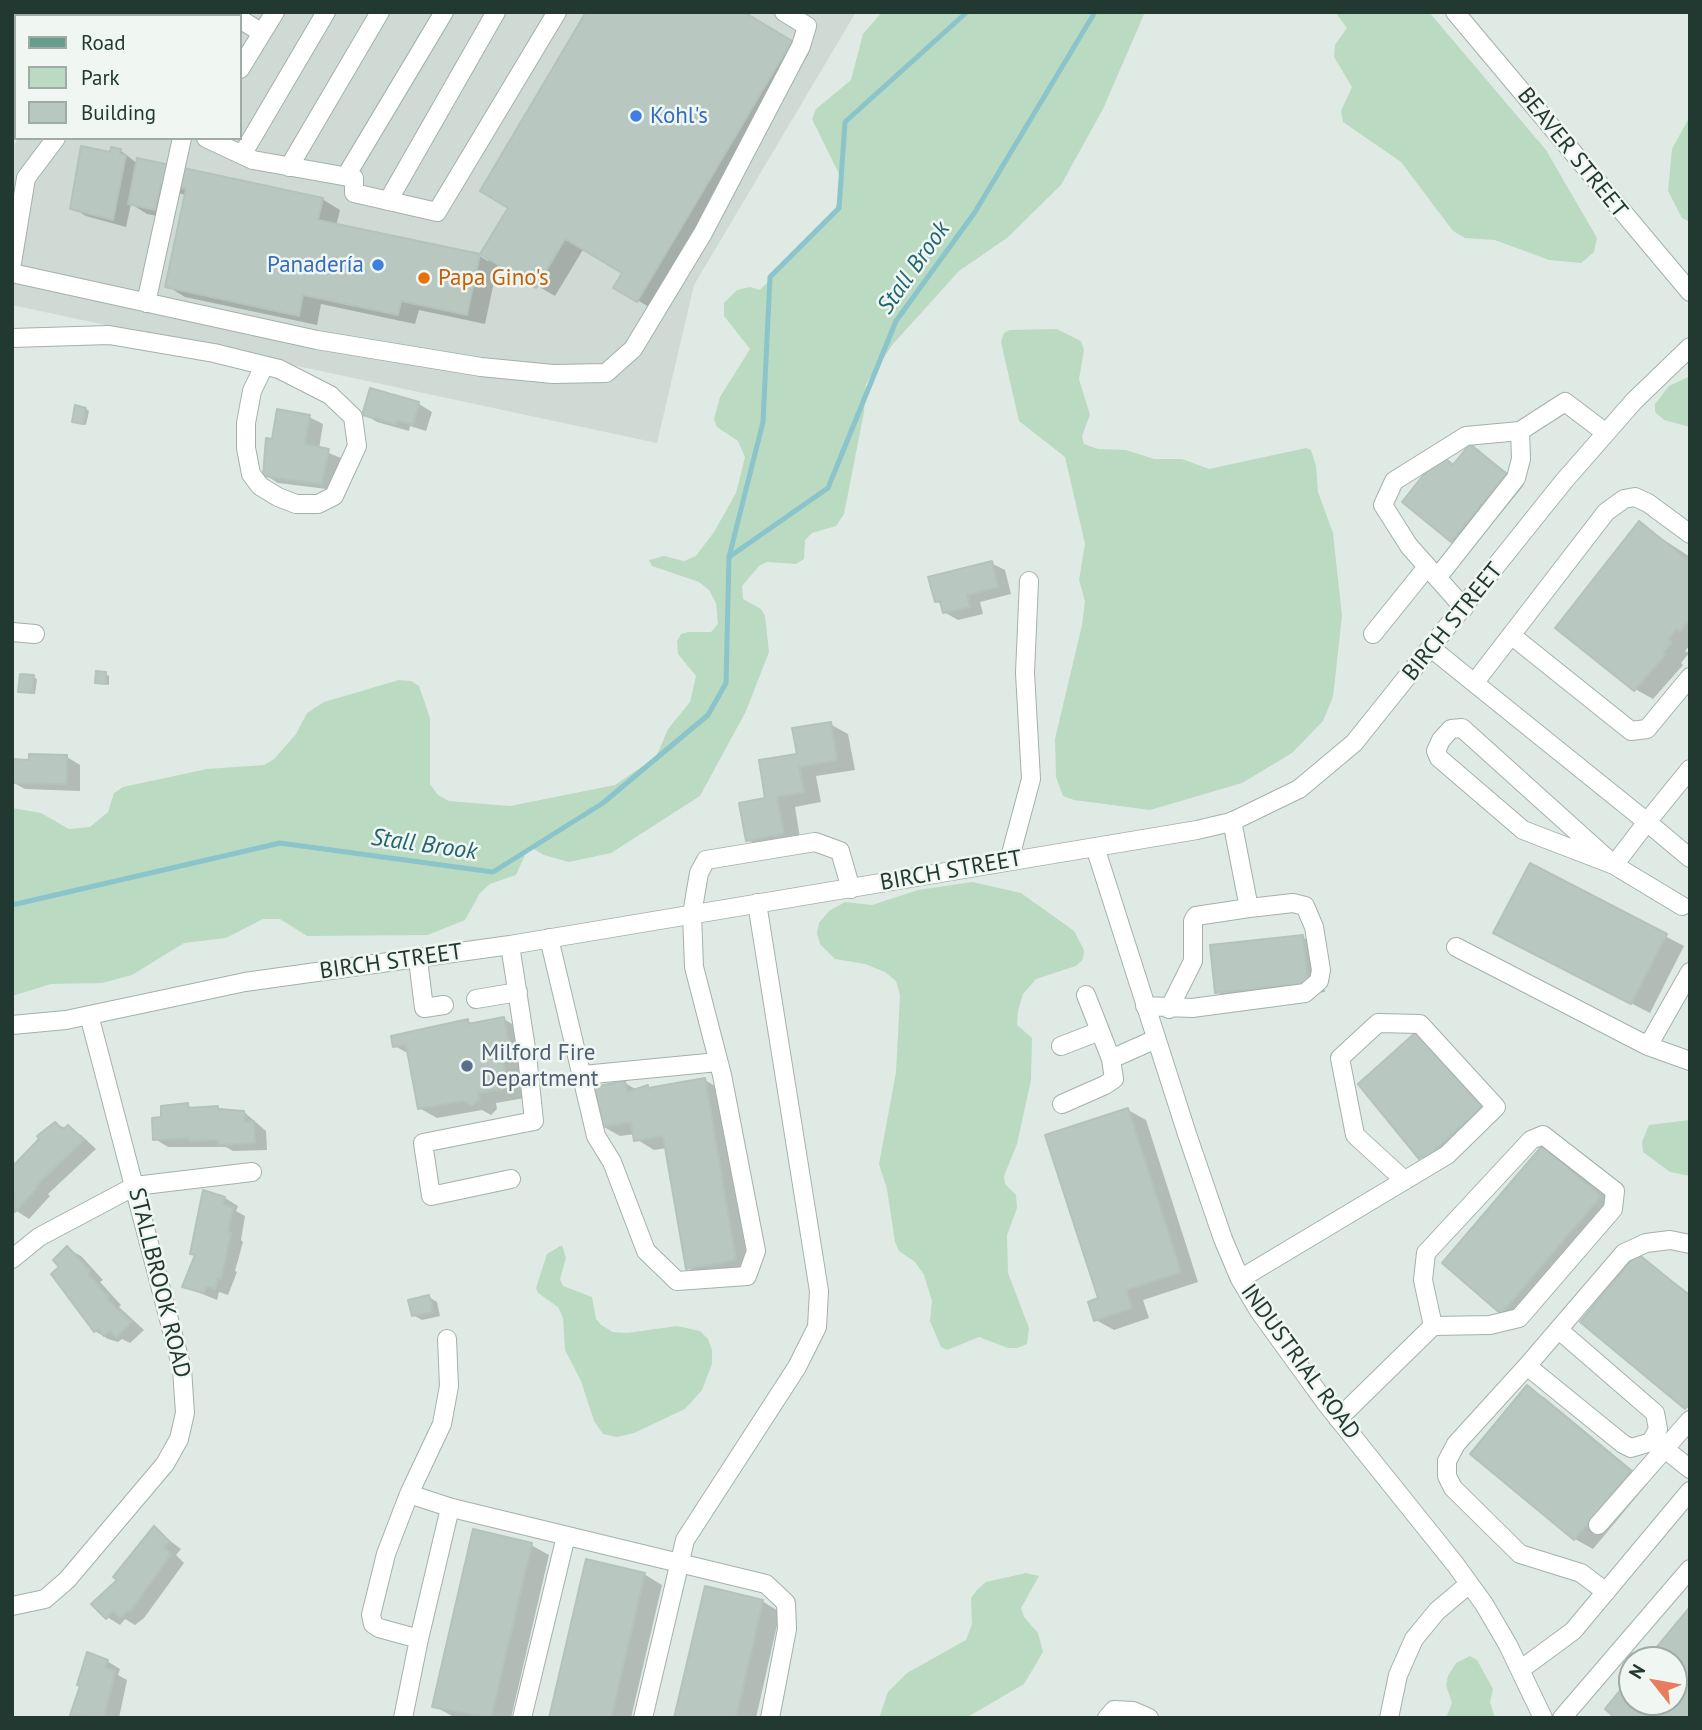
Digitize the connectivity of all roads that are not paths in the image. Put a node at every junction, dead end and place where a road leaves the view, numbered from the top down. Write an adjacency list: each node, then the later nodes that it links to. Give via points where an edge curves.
1 (275, 12): 10 (street)
2 (326, 12): 15 (street)
3 (380, 12): 16 (street)
4 (444, 12): 17 (street)
5 (496, 12): 18 (street)
6 (557, 12): 18 (street, via 438,212)
7 (784, 12): 22 (street, via 807,26 801,46 704,233 633,349 606,373 481,368 317,340)
8 (1455, 12): 21 (street, BEAVER STREET)
9 (242, 20): 10 (street)
10 (262, 33): 11 (street)
11 (242, 66)
12 (54, 140): 19 (street, via 26,178)
13 (182, 140): 22 (street)
14 (210, 140): 15 (street)
15 (242, 155): 16 (street)
16 (289, 167): 17 (street)
17 (346, 176): 18 (street, via 354,178 354,193)
18 (388, 201)
19 (12, 263)
20 (12, 273): 22 (street)
21 (1690, 292)
22 (146, 303)
23 (12, 338): 25 (street, via 109,335)
24 (1690, 347): 27 (street, BIRCH STREET)
25 (264, 366): 25 (street, via 252,391 246,423 251,474 278,497 296,504 318,504 334,496 346,474 357,446 353,417 330,395)
26 (1520, 431): 27 (street, via 1564,402); 29 (street, via 1516,478); 29 (street, via 1466,436 1394,481 1383,505)
27 (1606, 433): 31 (street, BIRCH STREET)
28 (1690, 534): 35 (street, via 1648,503 1635,497 1624,499 1606,512)
29 (1432, 572): 31 (street); 34 (street)
30 (1029, 581): 44 (street, via 1025,673 1031,779)
31 (1464, 608): 36 (street, BIRCH STREET)
32 (12, 632): 33 (street)
33 (35, 634)
34 (1373, 634)
35 (1511, 635): 37 (street, via 1631,731 1647,729); 38 (street)
36 (1431, 648): 38 (street); 40 (street, BIRCH STREET, via 1372,724 1335,761 1298,789)
37 (1690, 677)
38 (1475, 682): 41 (street)
39 (1690, 769): 41 (street)
40 (1232, 821): 42 (street, BIRCH STREET); 49 (street)
41 (1647, 822): 43 (street); 45 (street)
42 (1095, 846): 44 (street, BIRCH STREET); 60 (street, INDUSTRIAL ROAD)
43 (1690, 859)
44 (1009, 861): 46 (street, BIRCH STREET)
45 (1614, 865): 45 (street, via 1462,728 1451,729 1438,744 1439,758 1523,830); 48 (street)
46 (851, 889): 47 (street, BIRCH STREET); 50 (street, via 839,851 815,842 706,860 699,873)
47 (757, 903): 50 (street, BIRCH STREET); 93 (street, via 819,1291 817,1327 797,1367 694,1521)
48 (1682, 906)
49 (1249, 908): 61 (street, via 1196,916 1194,961); 61 (street, via 1305,906 1314,927 1319,981 1305,993)
50 (692, 914): 51 (street, BIRCH STREET); 70 (street, via 694,967)
51 (548, 938): 52 (street, BIRCH STREET); 71 (street)
52 (510, 945): 54 (street, BIRCH STREET); 56 (street)
53 (1456, 947): 67 (street)
54 (418, 960): 59 (street, via 424,1007); 62 (street, BIRCH STREET, via 245,982)
55 (1690, 972): 67 (street)
56 (518, 992): 58 (street); 74 (street, via 534,1121 423,1143 431,1196)
57 (1086, 995): 64 (street)
58 (476, 999)
59 (444, 1005)
60 (1145, 1006): 61 (street); 65 (street, INDUSTRIAL ROAD)
61 (1169, 1009)
62 (89, 1015): 63 (street, BIRCH STREET); 76 (street, STALLBROOK ROAD)
63 (12, 1025)
64 (1100, 1031): 66 (street); 68 (street)
65 (1156, 1039): 68 (street); 79 (street, INDUSTRIAL ROAD)
66 (1062, 1045)
67 (1648, 1046): 69 (street)
68 (1111, 1059): 72 (street, via 1114,1079)
69 (1690, 1060)
70 (718, 1062): 71 (street); 71 (street, via 756,1251 747,1276 677,1281 646,1251 612,1162 596,1136)
71 (583, 1075)
72 (1062, 1104)
73 (252, 1172): 76 (street)
74 (511, 1179)
75 (1404, 1180): 75 (street, via 1447,1156 1496,1107 1420,1024 1378,1023 1340,1058 1354,1135); 79 (street)
76 (135, 1186): 78 (street, via 39,1237); 97 (street, STALLBROOK ROAD, via 182,1369 186,1394 179,1439 164,1464 67,1580 45,1599)
77 (1690, 1244): 81 (street, via 1670,1240 1646,1243 1624,1253)
78 (12, 1259)
79 (1240, 1279): 84 (street, INDUSTRIAL ROAD)
80 (1433, 1326): 80 (street, via 1423,1280 1426,1253 1531,1140 1543,1135 1615,1191 1613,1209 1518,1318 1490,1325); 84 (street)
81 (1559, 1330): 83 (street); 86 (street, via 1656,1413)
82 (447, 1339): 89 (street, via 449,1386 442,1424)
83 (1527, 1366): 86 (street, via 1623,1444); 96 (street, via 1456,1444 1447,1461 1447,1476 1452,1488 1520,1554 1581,1573)
84 (1338, 1419): 95 (street, INDUSTRIAL ROAD)
85 (1690, 1420): 86 (street)
86 (1660, 1444): 87 (street); 91 (street)
87 (1690, 1469)
88 (1690, 1491): 96 (street)
89 (409, 1494): 90 (street); 98 (street, via 386,1554 372,1615 379,1628)
90 (450, 1508): 92 (street); 98 (street)
91 (1598, 1525)
92 (566, 1536): 93 (street); 101 (street)
93 (680, 1564): 102 (street); 103 (street, via 766,1584 786,1603 787,1629)
94 (1690, 1569): 108 (street)
95 (1469, 1584): 99 (street, INDUSTRIAL ROAD); 106 (street, via 1437,1611 1414,1639 1398,1675)
96 (1606, 1592): 99 (street, via 1573,1631)
97 (12, 1606)
98 (419, 1639): 100 (street)
99 (1520, 1670): 107 (street, INDUSTRIAL ROAD)
100 (403, 1718)
101 (522, 1718)
102 (643, 1718)
103 (770, 1718)
104 (1107, 1718): 105 (street, via 1114,1710)
105 (1149, 1718)
106 (1389, 1718)
107 (1543, 1718)
108 (1562, 1718)

